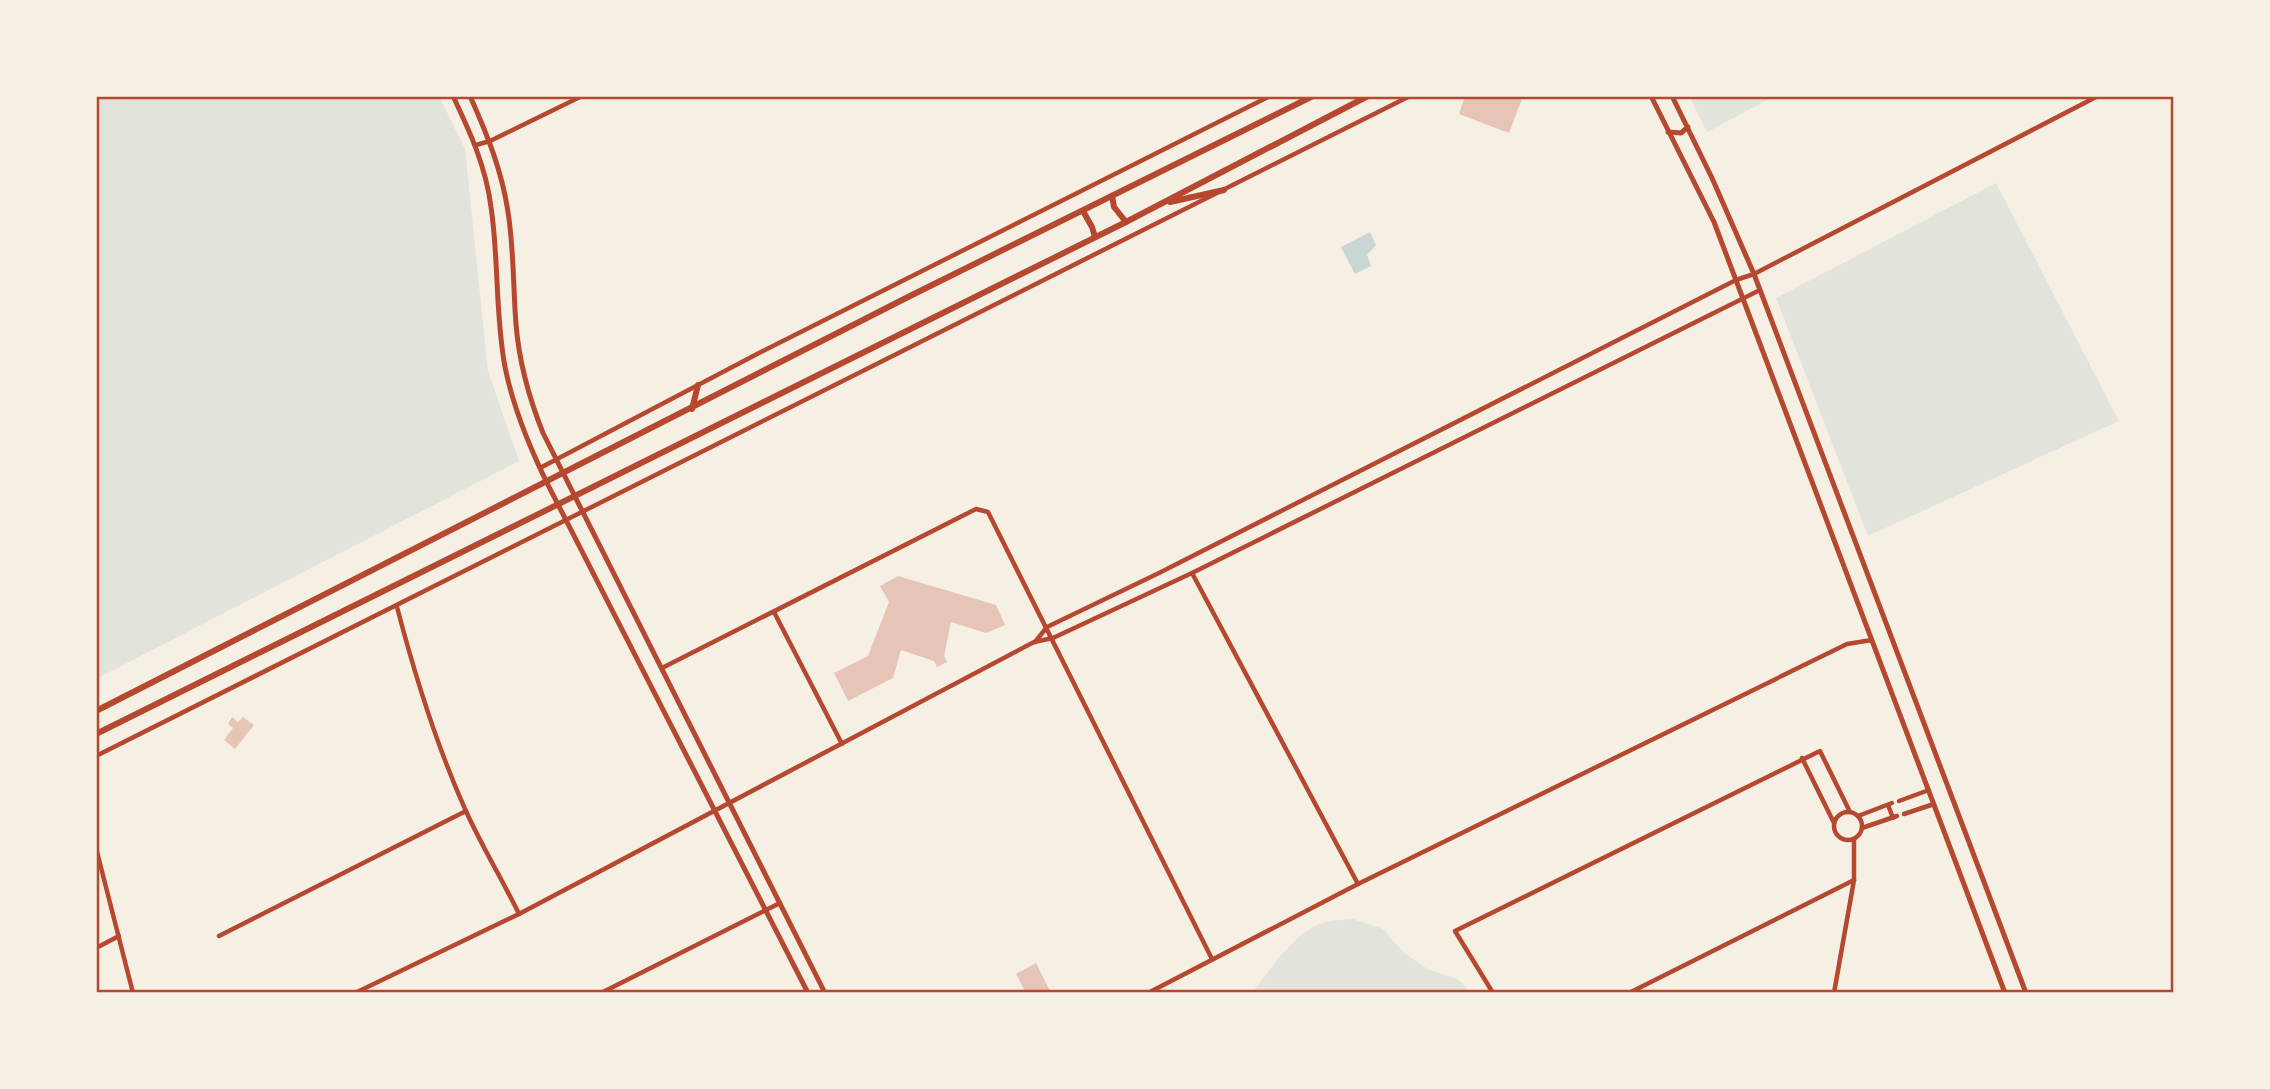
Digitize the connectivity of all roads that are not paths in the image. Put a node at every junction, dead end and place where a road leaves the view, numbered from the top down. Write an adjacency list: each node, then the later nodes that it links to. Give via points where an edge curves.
1 (453, 96): 14 (main road)
2 (470, 96): 13 (main road)
3 (582, 96): 13 (street)
4 (1270, 96): 25 (street)
5 (1313, 96): 16 (main road)
6 (1368, 96): 17 (main road)
7 (1410, 96): 15 (street)
8 (1651, 96): 12 (main road)
9 (1672, 96): 11 (main road)
10 (2098, 96): 21 (street)
11 (1688, 127): 12 (main road, via 1681,133); 21 (main road)
12 (1668, 132): 22 (main road, via 1714,222)
13 (490, 141): 14 (street); 27 (main road, via 509,216 524,375)
14 (476, 145): 28 (main road, via 491,207 505,366)
15 (1224, 190): 17 (main road); 33 (street)
16 (1112, 196): 18 (main road); 19 (main road)
17 (1158, 205): 19 (main road)
18 (1083, 211): 20 (main road); 26 (main road)
19 (1126, 222): 20 (main road)
20 (1095, 237): 31 (main road)
21 (1754, 274): 22 (street); 23 (main road)
22 (1736, 280): 24 (main road); 38 (street)
23 (1759, 290): 24 (street); 72 (main road)
24 (1742, 296): 35 (street); 40 (main road)
25 (698, 386): 26 (main road); 27 (street)
26 (692, 409): 29 (main road)
27 (555, 461): 28 (street); 29 (main road)
28 (540, 468): 30 (main road)
29 (562, 475): 30 (main road); 31 (main road)
30 (547, 482): 32 (main road); 43 (main road)
31 (573, 496): 32 (main road); 33 (main road)
32 (558, 504): 34 (main road); 44 (main road)
33 (583, 513): 34 (street); 42 (main road)
34 (567, 521): 36 (street); 53 (main road)
35 (1192, 573): 39 (street); 62 (street)
36 (397, 606): 46 (street); 52 (street, via 414,674)
37 (774, 612): 38 (street, via 983,509); 42 (street); 45 (street)
38 (1047, 626): 39 (street); 41 (street)
39 (1053, 638): 41 (street); 71 (street)
40 (1872, 640): 48 (main road); 62 (street, via 1847,644)
41 (1034, 642): 45 (street)
42 (662, 668): 50 (main road)
43 (96, 711)
44 (96, 734)
45 (842, 744): 50 (street)
46 (96, 756)
47 (1802, 758): 54 (street, via 1820,751); 57 (street); 79 (street, via 1455,931)
48 (1928, 790): 49 (street); 51 (main road)
49 (1899, 801)
50 (730, 803): 53 (street); 63 (main road)
51 (1934, 804): 55 (street); 82 (main road)
52 (466, 811): 65 (street); 68 (street)
53 (714, 811): 64 (main road); 65 (street)
54 (1850, 811): 56 (street); 57 (street, via 1841,813)
55 (1904, 814)
56 (1858, 816): 58 (street); 58 (street, via 1890,804 1895,817)
57 (1834, 823): 59 (street, via 1837,835)
58 (1862, 828): 59 (street)
59 (1854, 839): 61 (street)
60 (96, 848): 67 (street)
61 (1854, 880): 80 (street); 81 (street)
62 (1358, 884): 71 (street)
63 (780, 903): 64 (street); 66 (main road)
64 (766, 910): 69 (main road); 75 (street)
65 (519, 914): 74 (street)
66 (796, 934): 69 (main road); 77 (main road)
67 (119, 936): 70 (street); 73 (street)
68 (219, 936)
69 (782, 941): 76 (main road)
70 (96, 948)
71 (1212, 959): 78 (street)
72 (2024, 992)
73 (133, 993)
74 (355, 993)
75 (601, 993)
76 (808, 993)
77 (825, 993)
78 (1149, 993)
79 (1493, 993)
80 (1629, 993)
81 (1834, 993)
82 (2005, 993)

